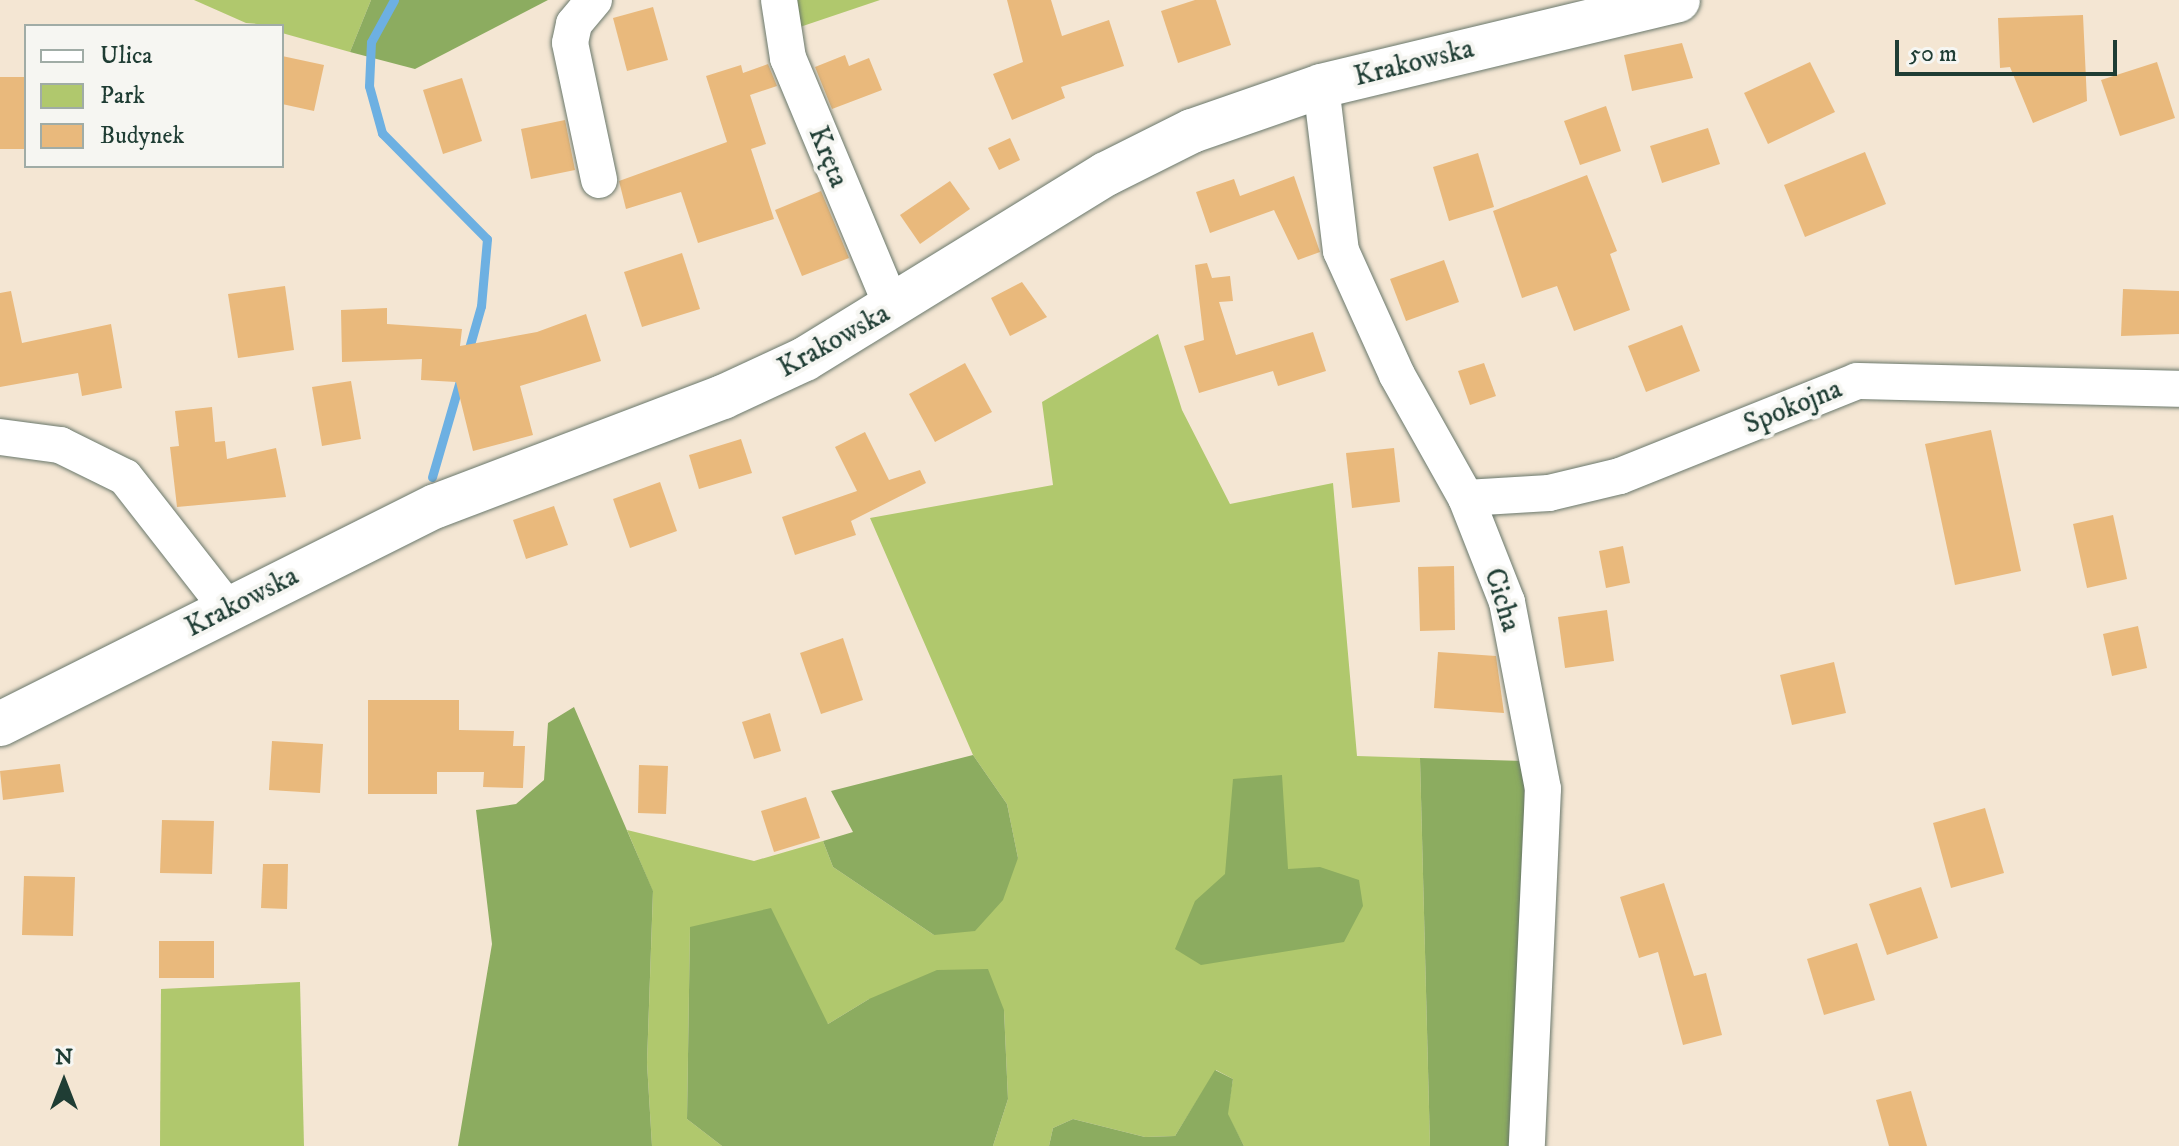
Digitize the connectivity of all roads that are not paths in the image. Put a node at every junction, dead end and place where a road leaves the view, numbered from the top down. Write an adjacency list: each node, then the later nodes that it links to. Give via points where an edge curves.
1 (594, 0): 5 (street, via 574,24 570,43)
2 (779, 0): 6 (street, Kręta, via 788,58)
3 (1678, 0): 4 (street, Krakowska)
4 (1321, 86): 6 (street, Krakowska, via 1233,114 1152,150 1061,200); 9 (street, Cicha, via 1341,251 1397,375)
5 (599, 180)
6 (893, 309): 10 (street, Krakowska, via 737,391 436,506)
7 (2179, 389): 9 (street, Spokojna, via 1857,381 1620,476 1549,493)
8 (0, 437): 10 (street, via 60,445 125,477)
9 (1466, 498): 12 (street, Cicha, via 1507,602 1543,789)
10 (228, 609): 11 (street, Krakowska)
11 (0, 724)
12 (1527, 1146)

